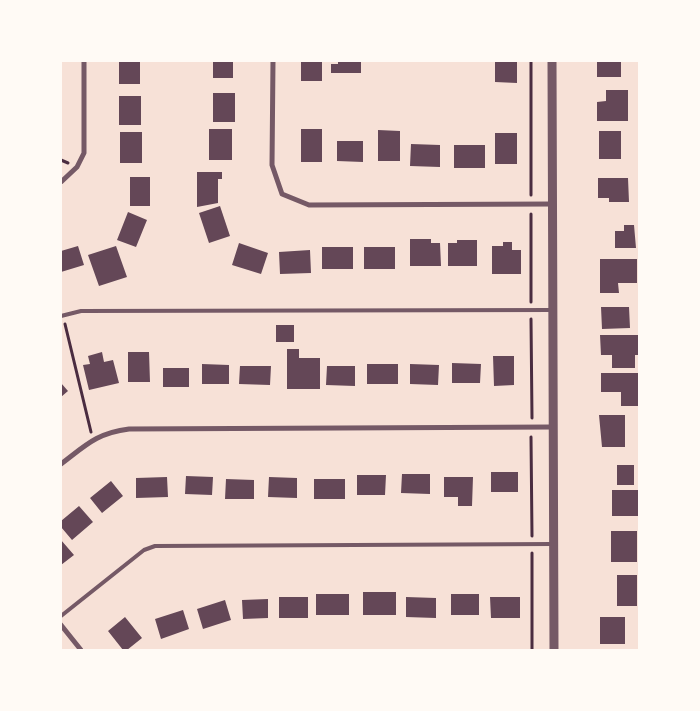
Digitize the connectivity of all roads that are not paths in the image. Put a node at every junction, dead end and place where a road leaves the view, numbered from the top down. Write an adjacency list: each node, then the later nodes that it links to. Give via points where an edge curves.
1 (84, 61): 4 (street, via 84,153 77,167)
2 (273, 61): 5 (street, via 272,166 282,194 309,205)
3 (552, 61): 5 (street)
4 (61, 182)
5 (553, 204): 6 (street)
6 (553, 310): 7 (lane, via 81,311); 8 (street)
7 (61, 316)
8 (552, 427): 9 (street, via 129,429 108,432); 10 (street)
9 (61, 464)
10 (553, 544): 11 (lane, via 155,546 144,550); 14 (street)
11 (61, 616)
12 (61, 625): 13 (street)
13 (81, 650)
14 (554, 650)

